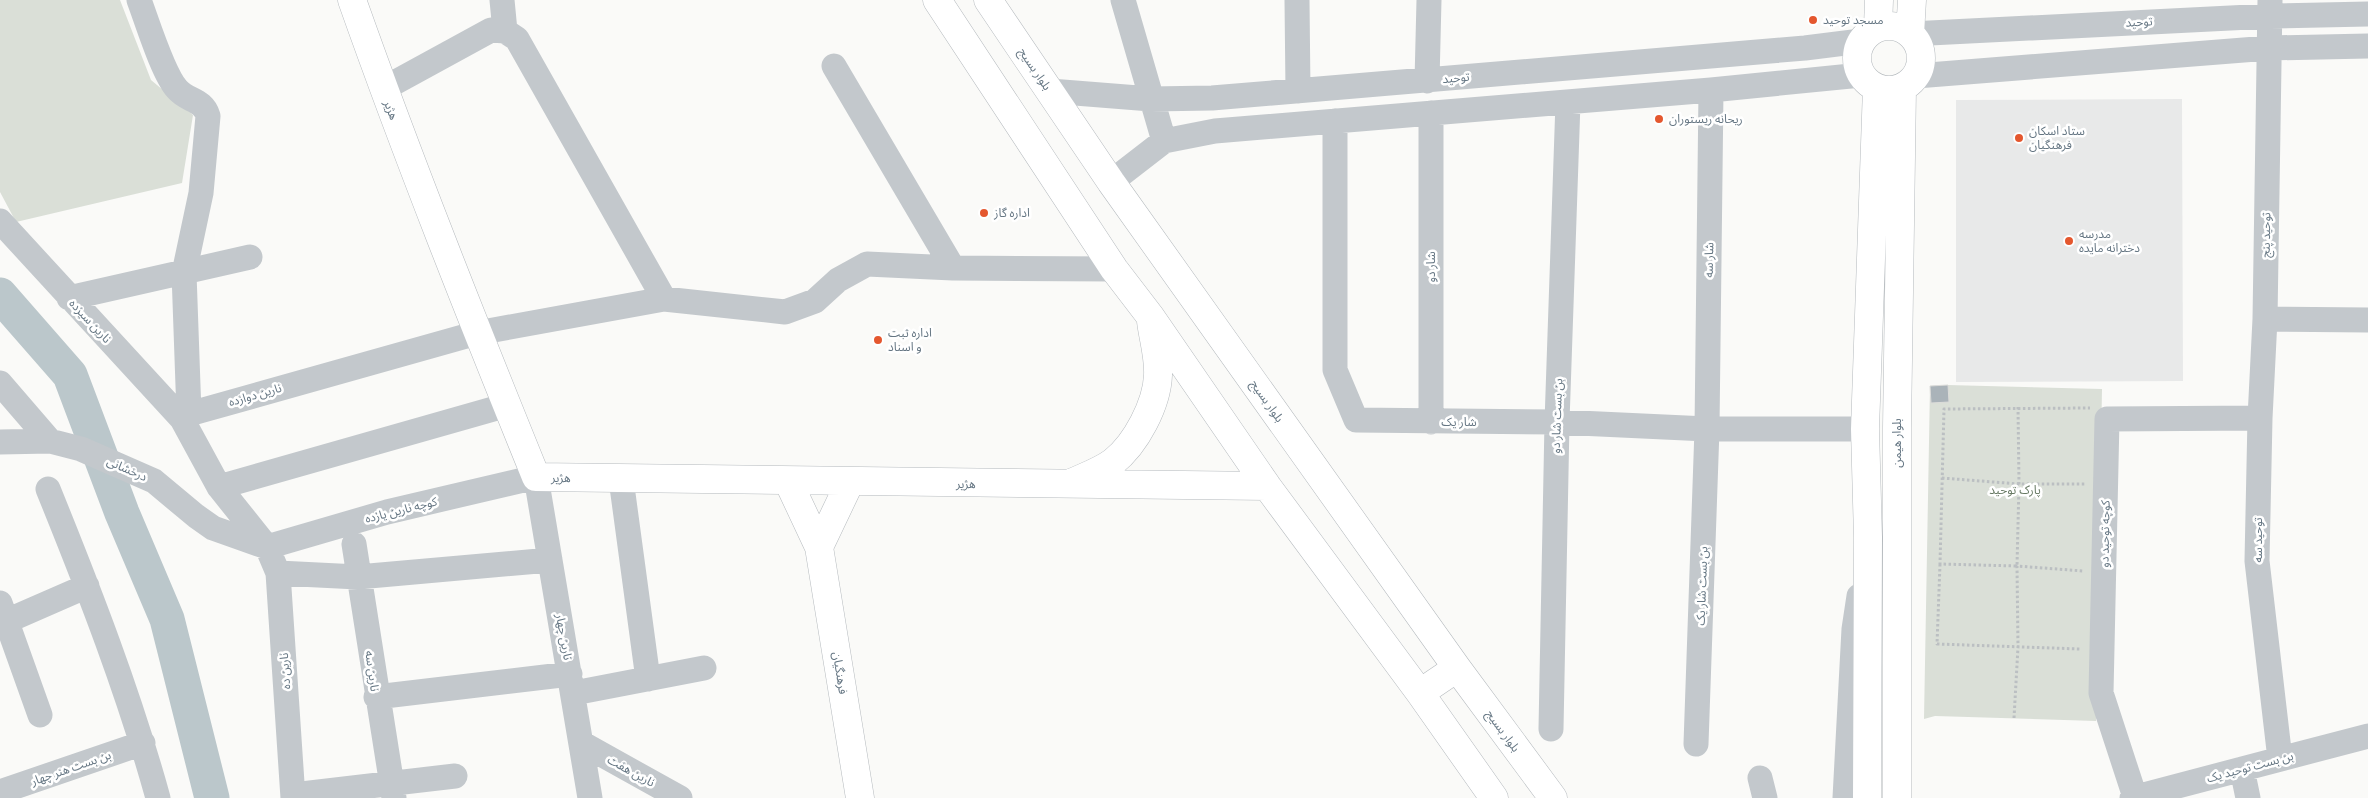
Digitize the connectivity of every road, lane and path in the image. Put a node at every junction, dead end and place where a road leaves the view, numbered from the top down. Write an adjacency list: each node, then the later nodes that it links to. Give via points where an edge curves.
1 (139, 0): 37 (street, via 176,89 206,108 208,116 201,193)
2 (352, 0): 23 (main road, هژیر)
3 (502, 0): 13 (street)
4 (937, 0): 36 (main road)
5 (988, 0): 25 (main road, بلوار بسیج)
6 (1123, 0): 27 (street)
7 (1297, 0): 26 (street)
8 (1429, 0): 21 (street)
9 (1879, 0): 14 (main road)
10 (1912, 0): 15 (main road)
11 (2270, 8): 12 (street, توحید); 15 (street, توحید); 18 (street, توحید پنج)
12 (2368, 14)
13 (505, 30): 23 (street, via 491,30); 39 (street, via 517,39)
14 (1869, 34): 15 (main road, via 1898,27); 17 (street, توحید); 22 (main road, via 1856,58)
15 (1910, 34): 22 (main road, via 1920,49 1921,59)
16 (2368, 46): 18 (street)
17 (1804, 48): 20 (street); 21 (street, توحید)
18 (2269, 48): 22 (street); 41 (street, توحید پنج)
19 (834, 66): 35 (street)
20 (1807, 79): 22 (street); 24 (street)
21 (1427, 81): 26 (street, توحید)
22 (1889, 82): 53 (main road); 87 (main road, بلوار هیمن, via 1897,428)
23 (383, 89): 43 (main road, هژیر)
24 (1711, 90): 28 (street); 52 (street, شار سه)
25 (1050, 91): 27 (street, توحید); 32 (main road, بلوار بسیج)
26 (1298, 91): 27 (street, توحید)
27 (1152, 100): 31 (street)
28 (1568, 102): 29 (street); 51 (street, بن بست شار دو)
29 (1431, 113): 30 (street); 50 (street, شار دو)
30 (1335, 121): 31 (street, via 1214,131); 50 (street, شار یک, via 1335,370 1356,420)
31 (1164, 141): 32 (street)
32 (1111, 182): 82 (main road, بلوار بسیج)
33 (0, 221): 38 (street, نارین سیزده)
34 (250, 257): 37 (street)
35 (953, 268): 36 (street, نارین دوازده); 39 (street, نارین دوازده, via 867,264 838,280 815,301 786,312)
36 (1114, 269): 40 (main road)
37 (184, 273): 38 (street); 48 (street)
38 (69, 298): 48 (street, نارین سیزده)
39 (664, 299): 43 (street, نارین دوازده)
40 (1150, 316): 63 (main road, هژیر, via 1158,374 1154,400 1146,418 1113,462); 64 (main road)
41 (2265, 319): 42 (street); 49 (street, توحید سه)
42 (2368, 320)
43 (477, 333): 45 (main road, هژیر); 48 (street, نارین دوازده)
44 (0, 383): 54 (street)
45 (507, 405): 56 (main road, هژیر); 65 (street)
46 (2018, 407): 47 (path); 57 (path, via 1944,409); 61 (path)
47 (2095, 408)
48 (186, 416): 65 (street)
49 (2260, 418): 95 (street, توحید سه, via 2258,561); 111 (street, کوچه توحید دو, via 2107,419 2101,693)
50 (1431, 422): 51 (street, شار یک)
51 (1557, 422): 52 (street, شار یک); 90 (street, بن بست شار دو)
52 (1707, 429): 53 (street, شار یک); 94 (street, بن بست شار یک)
53 (1865, 429): 67 (main road)
54 (50, 441): 55 (street, درخشانی); 69 (street, درخشانی, via 82,449 154,481 213,528)
55 (0, 442)
56 (536, 477): 58 (main road, هژیر); 69 (street, کوچه نارین یازده, via 387,512); 71 (street, نارین چهار)
57 (1942, 478): 61 (path); 72 (path)
58 (620, 479): 59 (main road, هژیر); 83 (street)
59 (788, 481): 60 (main road, هژیر); 70 (main road, فرهنگیان)
60 (850, 482): 63 (main road, هژیر); 70 (main road)
61 (2019, 484): 62 (path); 73 (path)
62 (2094, 484)
63 (1068, 485): 64 (main road, هژیر)
64 (1267, 486): 85 (main road)
65 (219, 488): 69 (street)
66 (48, 489): 77 (street)
67 (1868, 537): 107 (street, via 1854,629); 108 (main road)
68 (354, 544): 76 (street, نارین سه)
69 (267, 547): 75 (street, نارین ده)
70 (819, 547): 104 (main road, فرهنگیان)
71 (550, 560): 76 (street); 84 (street, نارین چهار)
72 (1940, 564): 73 (path); 79 (path, via 1937,644)
73 (2017, 566): 74 (path); 79 (path)
74 (2089, 572)
75 (278, 573): 76 (street); 100 (street, نارین ده)
76 (358, 576): 86 (street, نارین سه)
77 (87, 586): 78 (street); 92 (street)
78 (2, 616): 88 (street)
79 (2018, 647): 80 (path); 89 (path)
80 (2082, 650)
81 (704, 668): 83 (street)
82 (1457, 668): 85 (main road); 106 (main road, بلوار بسیج)
83 (648, 679): 84 (street)
84 (572, 684): 86 (street); 93 (street, نارین چهار)
85 (1420, 693): 105 (main road)
86 (376, 697): 99 (street, نارین سه)
87 (1898, 709): 109 (main road, بلوار هیمن); 110 (main road, via 1911,758)
88 (40, 715)
89 (2014, 718)
90 (1551, 729)
91 (2367, 739): 95 (street, بن بست توحید یک)
92 (143, 743): 98 (street, بن بست هنر چهار); 101 (street)
93 (583, 744): 102 (street, نارین چهار); 103 (street, نارین هفت)
94 (1696, 744)
95 (2280, 759): 96 (street, بن بست توحید یک)
96 (2242, 769): 111 (street, بن بست توحید یک); 112 (street)
97 (455, 776): 99 (street)
98 (0, 792)
99 (393, 792): 100 (street)
100 (293, 797)
101 (158, 798)
102 (590, 798)
103 (680, 798)
104 (860, 798)
105 (1494, 798)
106 (1553, 798)
107 (1844, 798)
108 (1866, 798)
109 (1897, 798)
110 (1913, 798)
111 (2134, 798)
112 (2248, 798)

